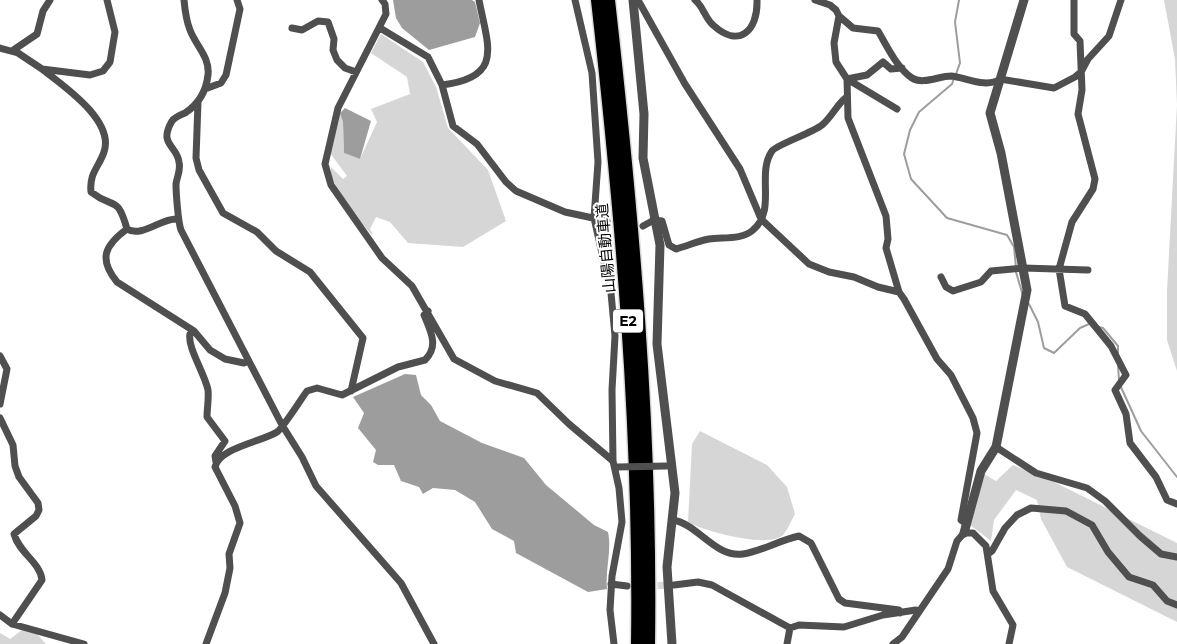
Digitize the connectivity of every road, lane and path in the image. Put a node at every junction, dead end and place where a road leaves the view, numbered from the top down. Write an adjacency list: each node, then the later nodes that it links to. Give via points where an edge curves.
1 (50, 0): 22 (street, via 43,11 38,34)
2 (107, 0): 24 (street, via 115,32 110,62 103,72 90,75)
3 (184, 0): 30 (street, via 188,26 207,60)
4 (237, 0): 30 (street, via 240,9 226,75 221,84)
5 (382, 0): 20 (street, via 386,14)
6 (480, 0): 29 (street, via 487,28 487,62 472,79)
7 (575, 0): 34 (street, via 592,73 598,162)
8 (597, 0): 76 (highway, 山陽自動車道 / E2, via 620,211 629,332 637,479)
9 (609, 0): 77 (highway, 山陽自動車道 / E2, via 640,322 649,479)
10 (633, 0): 37 (street, via 644,114 643,158)
11 (638, 0): 36 (street, via 685,84 740,169)
12 (694, 0): 13 (street, via 710,23 730,36 740,36 748,32 755,22)
13 (757, 0)
14 (815, 0): 18 (street, via 830,5)
15 (1024, 0): 28 (street)
16 (1074, 0): 26 (street, via 1074,34 1080,41)
17 (1121, 0): 26 (street, via 1109,36)
18 (839, 16): 23 (street, via 853,28 878,31); 27 (street, via 834,43 836,62)
19 (292, 28): 25 (street, via 302,30 318,21 328,22 337,60)
20 (380, 28): 25 (street); 29 (street, via 428,57)
21 (0, 48): 22 (street)
22 (12, 51): 24 (street)
23 (902, 68): 27 (street, via 890,69 883,62 867,75); 28 (street, via 919,81 952,76 968,82 996,82)
24 (42, 69): 40 (street, via 94,113 105,140 104,152 90,183 91,192 121,208)
25 (356, 72): 46 (street, via 338,108 325,164 326,174 382,258 412,286)
26 (1081, 72): 28 (street, via 1054,88); 42 (street, via 1078,114 1094,178 1093,189 1072,222)
27 (847, 78): 31 (street); 33 (street)
28 (1000, 79): 41 (street, via 990,113)
29 (442, 86): 34 (street, via 453,126 477,144 516,191 565,212)
30 (206, 89): 32 (street)
31 (848, 97): 36 (street, via 820,127 778,145 772,151 764,179 767,196); 45 (street, via 848,118 886,216 886,248)
32 (198, 102): 35 (street, via 173,119 167,134 168,145 178,156 180,170 176,185); 50 (street, via 196,158 199,170 223,213 256,232 276,251 310,272 364,338)
33 (897, 109)
34 (594, 218): 38 (street); 56 (street, via 611,293 615,336 612,390)
35 (177, 219): 40 (street, via 168,219 139,232); 49 (street)
36 (761, 219): 37 (street, via 745,235 707,239 676,249 669,245 662,221); 45 (street, via 809,264)
37 (654, 220): 39 (street); 57 (street, via 660,246 657,344)
38 (607, 221)
39 (643, 226)
40 (127, 229): 47 (street, via 107,249 105,262 109,272 117,282)
41 (1023, 268): 42 (street); 44 (street, via 990,271 981,282 953,291 946,287); 54 (street, via 1027,290)
42 (1059, 269): 43 (street); 58 (street, via 1065,306 1085,314 1123,366 1126,376 1115,390 1126,414 1130,444 1156,477 1167,500)
43 (1088, 270)
44 (941, 277)
45 (899, 292): 60 (street, via 937,359 951,375 973,418 977,433 961,520)
46 (428, 311): 50 (street, via 424,315 433,338 430,355); 56 (street, via 454,359 495,381 537,393)
47 (194, 331): 49 (street, via 210,350 225,359); 55 (street, via 189,340 208,390 207,417 226,441 214,456)
48 (0, 356): 51 (street, via 7,369)
49 (248, 361): 53 (street)
50 (351, 391): 53 (street, via 342,395 317,388 306,391)
51 (0, 404)
52 (0, 418): 70 (street, via 13,445 19,477 38,503 39,510 14,534 16,541 41,570 42,580)
53 (282, 425): 55 (street, via 279,431 223,455); 74 (street, via 328,502 401,583)
54 (996, 446): 60 (street, via 981,471); 62 (street, via 1036,472 1087,488 1161,554)
55 (216, 462): 73 (street, via 215,467 240,523 229,554 225,593)
56 (615, 465): 57 (street, bridge); 63 (street, via 622,522)
57 (669, 466): 59 (street, via 675,493)
58 (1177, 504)
59 (673, 520): 68 (street, via 683,522 716,546 742,554 800,536 811,543 839,599 845,603 899,610); 78 (street, via 667,568)
60 (966, 529): 61 (street, via 986,546); 67 (street, via 957,541 948,569)
61 (988, 554): 66 (street, via 1018,515 1031,508 1066,511 1092,525 1108,552 1129,577 1153,585 1167,601); 81 (street, via 993,591 1013,625)
62 (1177, 557)
63 (612, 584): 65 (street); 75 (street, via 610,610)
64 (674, 585): 71 (street, via 698,582 712,585)
65 (627, 586)
66 (1177, 606)
67 (919, 612): 68 (street); 80 (street, via 902,637)
68 (900, 613): 71 (street, via 844,627)
69 (0, 615): 70 (street)
70 (12, 624): 72 (street)
71 (790, 628): 79 (street)
72 (84, 644)
73 (206, 644)
74 (434, 644)
75 (614, 644)
76 (637, 644)
77 (649, 644)
78 (672, 644)
79 (788, 644)
80 (893, 644)
81 (1009, 644)

